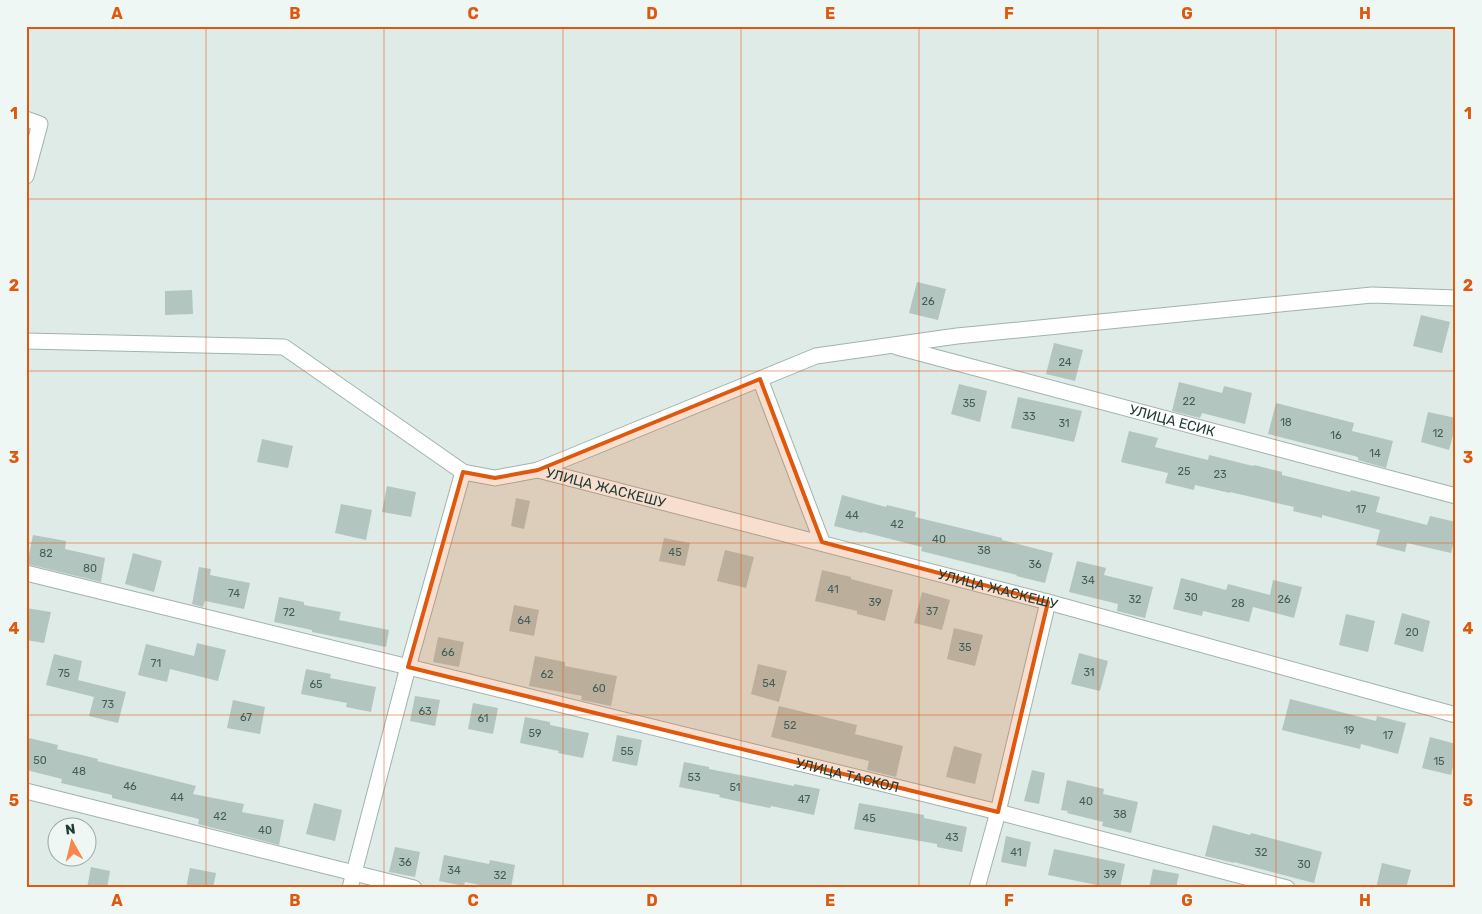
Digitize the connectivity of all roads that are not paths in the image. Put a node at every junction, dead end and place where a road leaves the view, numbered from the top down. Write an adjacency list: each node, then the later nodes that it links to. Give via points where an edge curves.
1 (26, 119): 2 (street, via 40,124)
2 (26, 176)
3 (1456, 298): 5 (street, via 1372,295)
4 (26, 341): 8 (street, via 284,347)
5 (889, 345): 6 (street, via 816,356); 9 (street, УЛИЦА ЕСИК)
6 (760, 379): 7 (street); 10 (street)
7 (538, 470): 8 (street, via 495,478); 10 (street, УЛИЦА ЖАСКЕШУ)
8 (463, 472): 13 (street)
9 (1456, 496)
10 (822, 542): 12 (street, УЛИЦА ЖАСКЕШУ)
11 (26, 572): 13 (street, УЛИЦА ТАСКОЛ)
12 (1048, 602): 14 (street, УЛИЦА ЖАСКЕШУ); 16 (street)
13 (408, 667): 16 (street, УЛИЦА ТАСКОЛ); 17 (street)
14 (1456, 715)
15 (26, 791): 17 (street)
16 (998, 812): 20 (street); 21 (street, УЛИЦА ТАСКОЛ)
17 (354, 873): 18 (street); 19 (street)
18 (350, 888)
19 (414, 888)
20 (977, 888)
21 (1287, 888)

